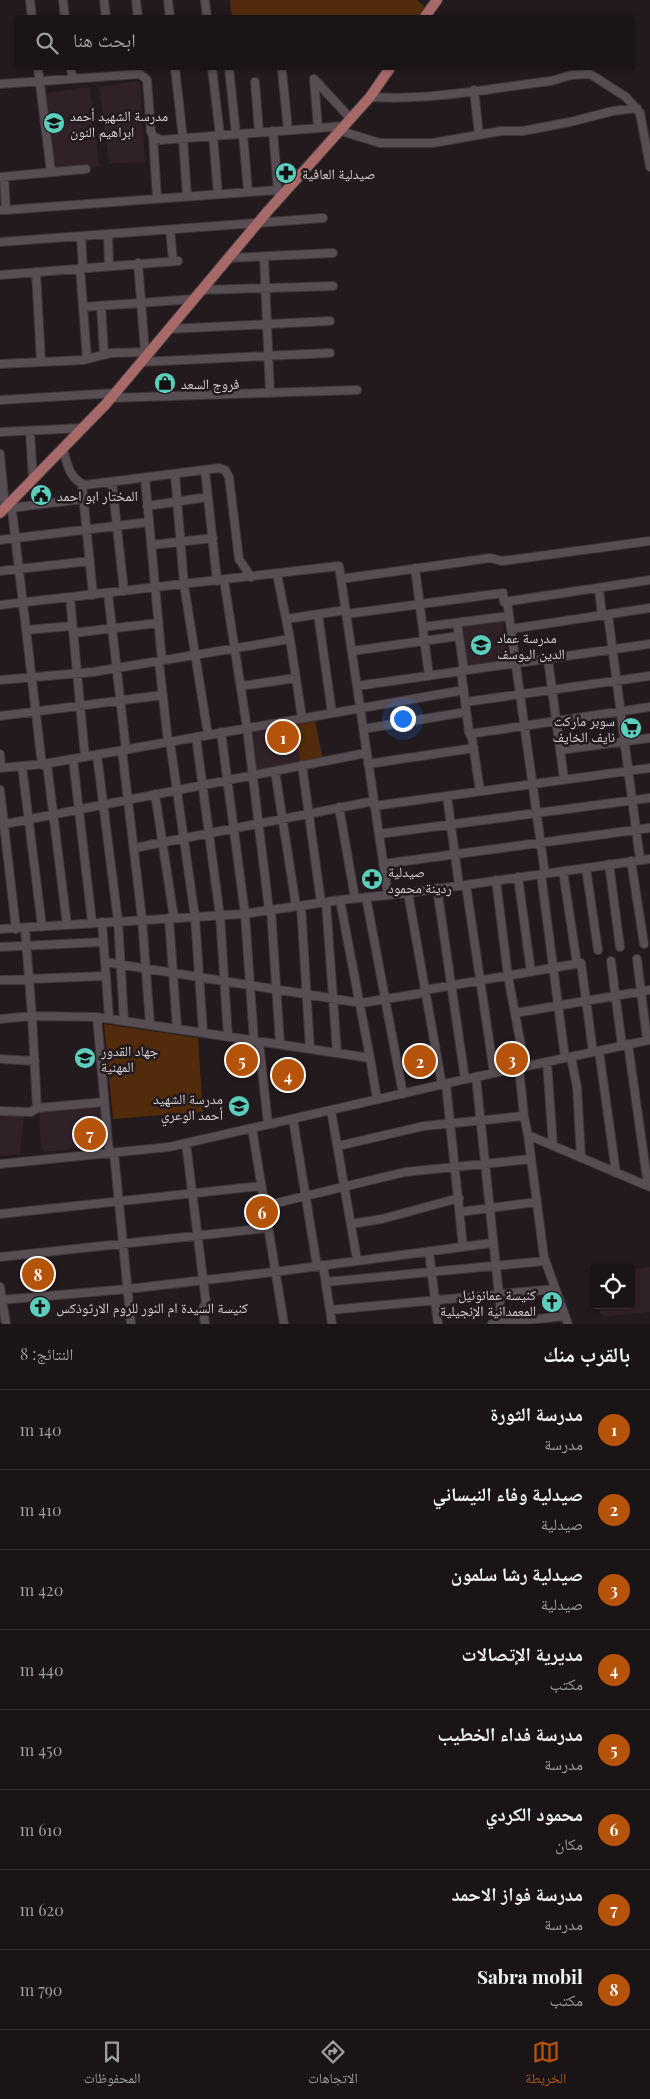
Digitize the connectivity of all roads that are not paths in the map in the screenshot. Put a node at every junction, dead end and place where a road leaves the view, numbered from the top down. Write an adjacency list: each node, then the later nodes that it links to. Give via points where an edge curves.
1 (30, 0): 8 (street)
2 (63, 0): 9 (street)
3 (104, 0): 10 (street)
4 (136, 0): 11 (street)
5 (168, 0): 12 (street)
6 (205, 0): 13 (street)
7 (437, 0): 14 (main road)
8 (32, 15)
9 (65, 15)
10 (106, 15)
11 (138, 15)
12 (170, 15)
13 (207, 15)
14 (426, 15)
15 (38, 70): 27 (street)
16 (71, 70): 26 (street)
17 (175, 70): 42 (street)
18 (212, 70): 41 (street)
19 (229, 70): 38 (street)
20 (389, 70): 31 (main road)
21 (596, 70): 25 (street)
22 (112, 71): 24 (street); 26 (street)
23 (282, 71): 35 (street)
24 (142, 72): 40 (street, via 147,80)
25 (592, 75): 30 (street, via 570,75 551,81); 32 (street)
26 (72, 78): 27 (street)
27 (40, 81): 29 (street); 45 (street)
28 (254, 82): 36 (street)
29 (0, 84)
30 (474, 90): 31 (street, via 396,98); 39 (street)
31 (370, 97): 33 (main road)
32 (637, 108): 39 (street, via 524,131); 43 (street, via 642,119)
33 (346, 125): 34 (street); 34 (street, via 314,79); 39 (street, via 380,144 433,143); 50 (main road)
34 (318, 128): 35 (street)
35 (288, 130): 37 (street)
36 (259, 132): 37 (street); 38 (street)
37 (273, 132): 50 (street)
38 (240, 134): 41 (street); 47 (street)
39 (479, 135)
40 (153, 136): 42 (street, via 161,140); 52 (street)
41 (216, 136): 42 (street); 49 (street)
42 (183, 139): 51 (street)
43 (650, 167)
44 (86, 169): 45 (street)
45 (51, 172): 46 (street)
46 (2, 177): 48 (street)
47 (248, 192): 49 (street); 50 (street)
48 (2, 194): 53 (street)
49 (218, 194): 51 (street)
50 (278, 195): 55 (main road)
51 (187, 196): 52 (street)
52 (157, 198): 53 (street)
53 (3, 210)
54 (323, 218): 55 (street)
55 (257, 225): 56 (street); 62 (main road)
56 (170, 230): 57 (street); 63 (street, via 176,261)
57 (108, 235): 58 (street); 64 (street)
58 (81, 236): 59 (street); 65 (street)
59 (0, 242)
60 (333, 253): 61 (street)
61 (264, 256): 62 (street); 69 (street)
62 (228, 258): 70 (main road)
63 (138, 263): 64 (street); 72 (street)
64 (109, 266): 65 (street)
65 (81, 268): 66 (street); 74 (street)
66 (36, 272): 67 (street); 84 (street)
67 (0, 275)
68 (333, 286): 69 (street)
69 (266, 288): 70 (street); 76 (street)
70 (201, 290): 71 (main road)
71 (194, 299): 72 (street); 77 (main road)
72 (141, 303): 73 (street); 80 (street)
73 (101, 306): 74 (street); 79 (street)
74 (83, 307): 83 (street)
75 (330, 321): 76 (street)
76 (267, 324): 77 (street); 81 (street)
77 (169, 329): 80 (main road)
78 (330, 353): 81 (street)
79 (104, 354): 80 (street); 83 (street)
80 (145, 356): 81 (street); 88 (main road)
81 (268, 356): 87 (street)
82 (0, 357): 85 (street)
83 (87, 359): 84 (street)
84 (41, 362): 85 (street)
85 (0, 364)
86 (357, 390): 87 (street)
87 (270, 393): 88 (street)
88 (113, 395): 89 (street); 90 (main road)
89 (0, 400)
90 (83, 428): 91 (street); 93 (main road)
91 (30, 431): 92 (street); 98 (street)
92 (0, 432)
93 (62, 449): 98 (main road); 100 (street, via 70,472)
94 (0, 454): 105 (street)
95 (205, 470): 96 (street); 101 (street); 120 (street, via 222,468 229,477 239,559)
96 (175, 474): 97 (street); 103 (street)
97 (145, 478): 99 (street); 104 (street)
98 (33, 479): 105 (main road)
99 (112, 482): 100 (street); 107 (street)
100 (82, 484): 102 (street)
101 (208, 497): 103 (street); 109 (street)
102 (83, 499): 105 (street); 108 (street)
103 (178, 502): 104 (street); 112 (street)
104 (147, 506): 106 (street)
105 (7, 508): 110 (street)
106 (149, 522): 107 (street); 114 (street)
107 (117, 526): 108 (street); 127 (street)
108 (87, 530): 110 (street); 115 (street)
109 (213, 538): 112 (street); 123 (street)
110 (15, 539): 111 (street); 117 (street)
111 (0, 540)
112 (181, 541): 114 (street); 124 (street)
113 (650, 541): 116 (street, via 502,561 490,558)
114 (151, 544): 125 (street)
115 (90, 560): 117 (street); 129 (street)
116 (415, 568): 121 (street); 133 (street)
117 (18, 569): 118 (street); 132 (street)
118 (0, 571)
119 (277, 574): 120 (street); 121 (street, via 339,566); 140 (street)
120 (251, 577): 123 (street)
121 (341, 579): 136 (street)
122 (650, 580): 126 (street)
123 (221, 581): 124 (street); 152 (street)
124 (184, 585): 125 (street); 155 (street)
125 (155, 588): 127 (street); 142 (street)
126 (599, 588): 131 (street); 138 (street)
127 (124, 592): 128 (street)
128 (108, 593): 129 (street); 144 (street)
129 (93, 595): 130 (street)
130 (70, 598): 132 (street); 147 (street)
131 (507, 601): 133 (street, via 504,602 502,593); 139 (street)
132 (22, 603): 134 (street); 146 (street)
133 (420, 604): 136 (street); 143 (street)
134 (0, 606)
135 (650, 608): 138 (street)
136 (346, 612): 137 (street); 154 (street)
137 (318, 614): 140 (street); 182 (street)
138 (605, 615): 145 (street); 153 (street)
139 (509, 616): 141 (street); 145 (street)
140 (286, 619): 149 (street)
141 (457, 622): 143 (street); 148 (street)
142 (158, 623): 144 (street); 157 (street)
143 (423, 627): 150 (street)
144 (112, 628): 147 (street); 159 (street)
145 (511, 629): 158 (street)
146 (26, 630): 147 (street); 164 (street)
147 (73, 630): 161 (street)
148 (459, 636): 150 (street); 160 (street)
149 (290, 639): 152 (street); 165 (street)
150 (424, 641): 154 (street); 162 (street)
151 (650, 644): 153 (street)
152 (235, 649): 155 (street); 168 (street)
153 (612, 650): 156 (street); 167 (street)
154 (352, 651): 169 (street)
155 (195, 656): 157 (street); 191 (street)
156 (548, 659): 158 (street); 171 (street)
157 (160, 661): 159 (street); 173 (street)
158 (515, 663): 160 (street); 172 (street)
159 (117, 668): 161 (street); 174 (street)
160 (462, 670): 162 (street); 170 (street)
161 (77, 673): 164 (street); 176 (street)
162 (429, 676): 169 (street)
163 (650, 676): 167 (street)
164 (32, 677): 166 (street); 180 (street)
165 (296, 678): 168 (street); 184 (street)
166 (0, 680)
167 (616, 681): 171 (street); 179 (street)
168 (240, 686): 187 (street)
169 (357, 686): 178 (street)
170 (464, 690): 175 (street); 178 (street)
171 (552, 690): 172 (street); 185 (street)
172 (520, 694): 175 (street); 186 (street)
173 (162, 695): 174 (street); 195 (street)
174 (121, 701): 176 (street); 197 (street)
175 (465, 702): 181 (street)
176 (80, 706): 180 (street); 202 (street)
177 (650, 707): 179 (street)
178 (360, 708): 182 (street); 188 (street)
179 (620, 711): 185 (street); 194 (street)
180 (36, 712): 183 (street); 204 (street)
181 (466, 712): 188 (street); 190 (street)
182 (332, 713): 184 (street)
183 (0, 716)
184 (302, 718): 187 (street)
185 (556, 722): 186 (street); 198 (street)
186 (524, 726): 190 (street); 215 (street)
187 (247, 728): 189 (street); 212 (street)
188 (363, 729): 199 (street)
189 (221, 732): 191 (street); 213 (street)
190 (470, 734): 196 (street)
191 (208, 735): 192 (street)
192 (196, 737): 195 (street); 216 (street)
193 (650, 738): 194 (street)
194 (624, 741): 198 (street); 211 (street)
195 (169, 742): 197 (street); 218 (street)
196 (474, 748): 205 (street); 219 (street)
197 (124, 750): 201 (street); 223 (street)
198 (560, 750): 214 (street)
199 (366, 753): 205 (street); 207 (street)
200 (0, 754): 208 (street)
201 (97, 755): 202 (street); 226 (street)
202 (85, 757): 203 (street)
203 (73, 759): 204 (street); 228 (street)
204 (45, 764): 206 (street); 230 (street)
205 (368, 764): 225 (street)
206 (22, 766): 208 (street); 233 (street)
207 (302, 766): 210 (street); 231 (street)
208 (1, 768)
209 (650, 768): 211 (street)
210 (275, 771): 212 (street); 232 (street)
211 (628, 771): 214 (street); 224 (street)
212 (253, 775): 213 (street); 234 (street)
213 (228, 780): 216 (street); 237 (street)
214 (564, 780): 215 (street)
215 (532, 784): 219 (street); 229 (street)
216 (202, 785): 218 (street); 240 (street)
217 (0, 790): 235 (street)
218 (177, 790): 220 (street); 242 (street)
219 (480, 791): 221 (street)
220 (156, 794): 223 (street); 244 (street)
221 (447, 796): 225 (street); 236 (street)
222 (650, 798): 224 (street)
223 (128, 800): 226 (street); 245 (street)
224 (632, 801): 229 (street); 239 (street)
225 (374, 803): 227 (street); 241 (street)
226 (103, 804): 228 (street); 272 (street)
227 (339, 808): 231 (street); 262 (street)
228 (79, 809): 230 (street); 273 (street)
229 (536, 813): 236 (street); 243 (street)
230 (53, 814): 233 (street); 275 (street)
231 (309, 814): 232 (street); 264 (street)
232 (283, 818): 234 (street); 265 (street)
233 (29, 819): 235 (street); 276 (street)
234 (259, 823): 237 (street); 266 (street)
235 (2, 824): 278 (street)
236 (451, 825): 241 (street); 246 (street)
237 (234, 828): 240 (street); 267 (street)
238 (650, 828): 239 (street)
239 (636, 830): 243 (street); 248 (street)
240 (209, 833): 242 (street); 268 (street)
241 (379, 834): 250 (street)
242 (183, 838): 244 (street); 269 (street)
243 (540, 841): 246 (street); 254 (street)
244 (163, 842): 245 (street); 270 (street)
245 (134, 848): 271 (street)
246 (455, 853): 250 (street); 257 (street)
247 (650, 859): 248 (street)
248 (640, 860): 249 (street)
249 (631, 861): 251 (street); 280 (street)
250 (383, 864): 260 (street)
251 (609, 864): 252 (street); 282 (street)
252 (586, 868): 253 (street); 284 (street)
253 (563, 871): 254 (street); 289 (street)
254 (543, 874): 255 (street); 291 (street)
255 (518, 877): 256 (street); 292 (street)
256 (496, 880): 257 (street); 295 (street)
257 (462, 885): 258 (street); 299 (street)
258 (437, 888): 259 (street); 302 (street)
259 (408, 892): 260 (street); 304 (street)
260 (388, 895): 261 (street)
261 (366, 897): 262 (street); 310 (street)
262 (355, 898): 263 (street)
263 (340, 900): 264 (street); 312 (street)
264 (324, 902): 265 (street); 309 (street)
265 (298, 906): 266 (street); 307 (street)
266 (270, 910): 267 (street); 303 (street)
267 (245, 914): 268 (street); 301 (street)
268 (220, 916): 269 (street); 300 (street)
269 (195, 917): 270 (street); 296 (street)
270 (171, 918): 271 (street); 293 (street)
271 (142, 920): 272 (street); 290 (street)
272 (118, 921): 274 (street); 288 (street)
273 (92, 922): 274 (street); 275 (street)
274 (102, 922): 279 (street)
275 (67, 925): 276 (street)
276 (42, 927): 278 (street)
277 (0, 929): 278 (street)
278 (20, 929): 281 (street)
279 (103, 942): 281 (street); 287 (street)
280 (644, 944)
281 (26, 946): 283 (street); 297 (street)
282 (620, 946)
283 (0, 947)
284 (598, 950)
285 (637, 959): 306 (street)
286 (611, 961): 308 (street)
287 (105, 962): 288 (street); 294 (street)
288 (120, 964): 290 (street); 319 (street)
289 (577, 964): 291 (street); 311 (street, via 581,963)
290 (146, 968): 293 (street); 320 (street)
291 (553, 968): 292 (street); 313 (street)
292 (532, 972): 295 (street)
293 (172, 973): 296 (street); 321 (street)
294 (106, 976): 297 (street); 317 (street)
295 (508, 976): 299 (street); 314 (street)
296 (199, 977): 300 (street); 322 (street)
297 (29, 979): 298 (street); 315 (street)
298 (0, 980)
299 (480, 980): 302 (street); 337 (street)
300 (225, 981): 301 (street); 323 (street)
301 (250, 985): 303 (street); 325 (street)
302 (452, 985): 304 (street); 339 (street)
303 (275, 989): 307 (street); 326 (street)
304 (425, 990): 310 (street); 340 (street)
305 (650, 990): 306 (street)
306 (641, 991): 308 (street); 324 (street)
307 (305, 994): 309 (street); 328 (street)
308 (615, 996): 311 (street); 327 (street)
309 (333, 999): 312 (street); 330 (street)
310 (386, 1000): 312 (street); 341 (street)
311 (586, 1001): 313 (street); 329 (street)
312 (361, 1003): 332 (street)
313 (558, 1006): 314 (street); 331 (street)
314 (515, 1013): 336 (street)
315 (32, 1016): 316 (street); 318 (street); 334 (street)
316 (97, 1017): 317 (street); 343 (street)
317 (109, 1018): 319 (street)
318 (0, 1019)
319 (124, 1021): 320 (street)
320 (150, 1024): 321 (street)
321 (177, 1028): 322 (street)
322 (203, 1032): 323 (street)
323 (228, 1036): 325 (street)
324 (649, 1040): 327 (street)
325 (256, 1041): 326 (street); 351 (street)
326 (280, 1044): 328 (street)
327 (625, 1045): 329 (street); 366 (street)
328 (310, 1048): 330 (street)
329 (596, 1051): 331 (street); 363 (street)
330 (337, 1053): 332 (street)
331 (568, 1057): 335 (street); 358 (street, via 577,1087)
332 (370, 1058): 342 (street)
333 (0, 1059): 334 (street)
334 (35, 1061): 344 (street)
335 (546, 1062): 336 (street); 356 (street)
336 (522, 1067): 337 (street); 347 (street)
337 (494, 1073): 338 (street)
338 (476, 1077): 339 (street); 349 (street)
339 (465, 1079): 340 (street)
340 (444, 1084): 341 (street); 350 (street)
341 (403, 1094): 342 (street)
342 (378, 1099): 345 (street)
343 (104, 1102): 344 (street); 357 (street)
344 (38, 1108): 346 (street, via 31,1112)
345 (331, 1110): 348 (street); 355 (street)
346 (0, 1112)
347 (524, 1116): 349 (street); 353 (street)
348 (293, 1119): 351 (street); 368 (street)
349 (480, 1120): 350 (street); 361 (street)
350 (451, 1123): 355 (street); 362 (street)
351 (268, 1124): 352 (street)
352 (252, 1128): 354 (street); 364 (street)
353 (528, 1135): 356 (street); 359 (street)
354 (186, 1143): 357 (street); 367 (street)
355 (338, 1146): 365 (street)
356 (553, 1146): 358 (street)
357 (111, 1153): 360 (street); 370 (street)
358 (581, 1158): 363 (street)
359 (531, 1159): 361 (street); 371 (street)
360 (0, 1164)
361 (485, 1165): 362 (street); 373 (street)
362 (456, 1167): 365 (street, via 405,1172); 369 (street)
363 (616, 1172): 366 (street)
364 (261, 1186): 367 (street); 372 (street)
365 (345, 1187): 368 (street); 376 (street)
366 (649, 1187)
367 (192, 1194): 370 (street); 378 (street)
368 (306, 1196): 372 (street); 386 (street)
369 (459, 1198): 374 (street); 376 (street)
370 (119, 1202): 375 (street); 380 (street)
371 (536, 1202): 373 (street); 385 (street)
372 (264, 1206): 377 (street)
373 (489, 1207): 374 (street); 379 (street)
374 (460, 1212): 381 (street)
375 (0, 1214)
376 (351, 1224): 384 (street)
377 (267, 1228): 378 (street); 389 (street)
378 (198, 1236): 380 (street); 390 (street)
379 (492, 1243): 381 (street); 387 (street)
380 (124, 1244): 383 (street); 393 (street)
381 (463, 1247): 382 (street)
382 (430, 1251): 384 (street); 388 (street)
383 (0, 1257)
384 (357, 1260): 386 (street)
385 (545, 1261): 387 (street); 394 (street)
386 (320, 1265): 389 (street); 391 (street)
387 (496, 1266): 388 (street); 395 (street)
388 (432, 1271): 391 (street); 397 (street)
389 (274, 1272): 390 (street); 403 (street)
390 (203, 1279): 393 (street); 402 (street)
391 (326, 1282): 398 (street)
392 (0, 1287): 396 (street)
393 (128, 1289): 396 (street); 401 (street)
394 (555, 1289): 395 (street); 399 (street)
395 (498, 1294): 397 (street); 407 (street)
396 (1, 1300): 400 (street)
397 (435, 1300): 398 (street); 405 (street)
398 (330, 1310): 404 (street)
399 (565, 1316): 407 (street); 408 (street)
400 (6, 1324)
401 (132, 1324)
402 (205, 1324)
403 (284, 1324)
404 (332, 1324)
405 (438, 1324)
406 (492, 1324): 407 (street)
407 (502, 1324)
408 (568, 1324)

